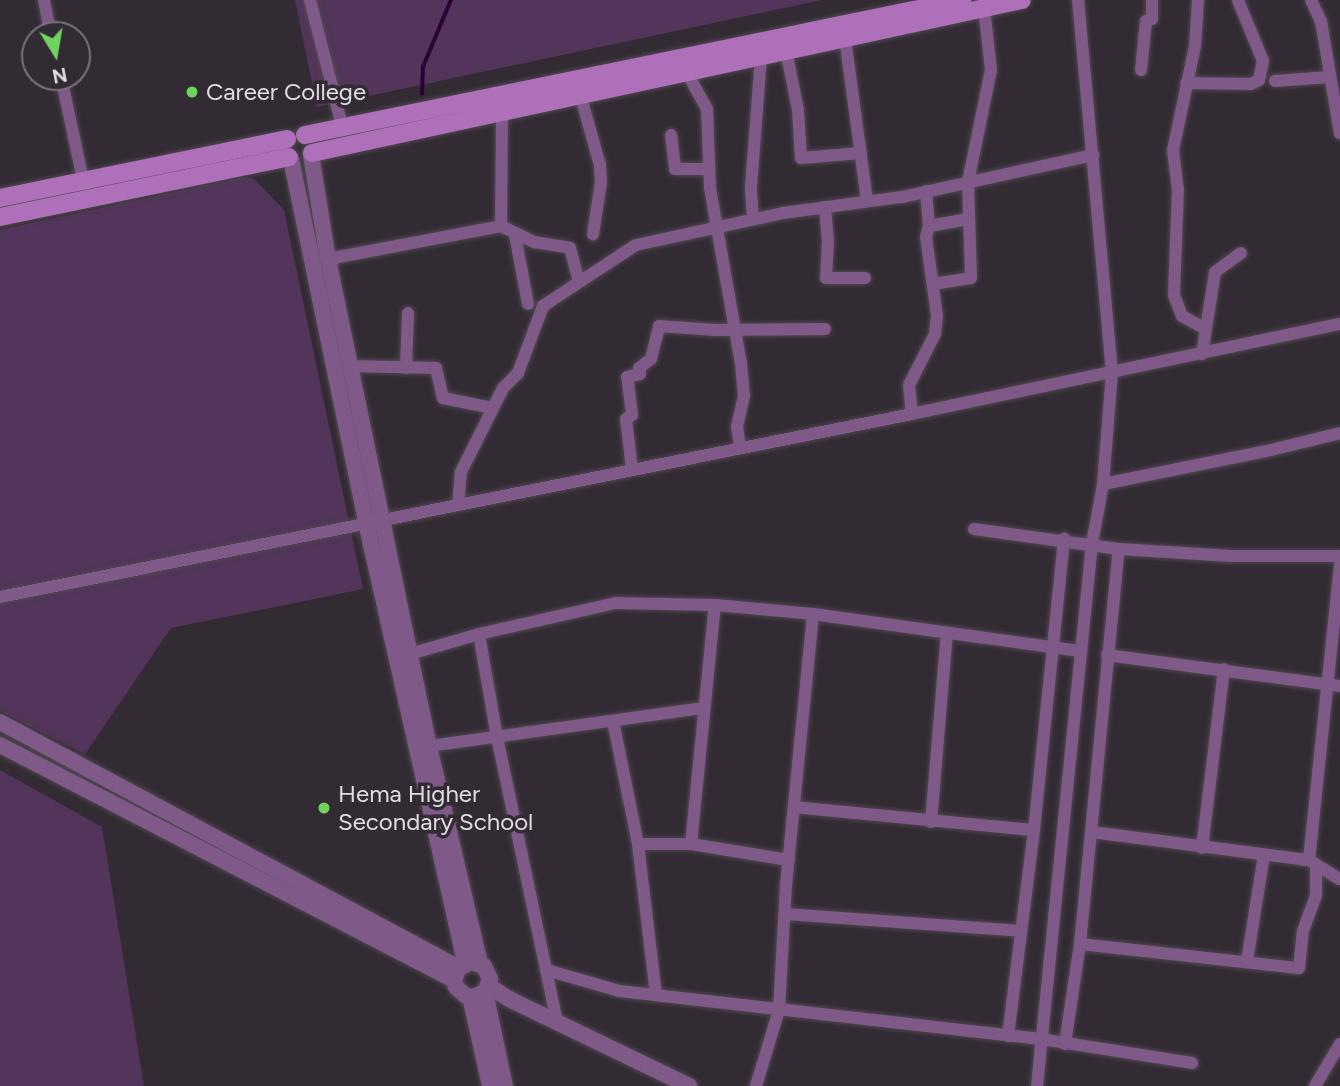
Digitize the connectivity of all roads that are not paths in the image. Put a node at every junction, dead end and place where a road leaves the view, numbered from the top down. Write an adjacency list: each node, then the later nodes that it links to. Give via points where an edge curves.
1 (44, 0): 11 (street)
2 (310, 0): 23 (street)
3 (962, 0): 23 (main road)
4 (1022, 0): 10 (main road)
5 (1078, 0): 30 (street)
6 (1152, 0): 15 (street)
7 (1198, 0): 19 (street, via 1195,46)
8 (1238, 0): 19 (street, via 1262,61 1259,80 1251,84)
9 (1311, 0): 17 (street, via 1321,21)
10 (984, 8): 12 (main road); 33 (street, via 991,70)
11 (48, 21)
12 (845, 38): 13 (main road); 28 (street)
13 (786, 50): 14 (main road); 28 (street, via 798,110 801,158)
14 (761, 56): 16 (main road); 39 (street, via 751,187)
15 (1141, 70)
16 (687, 71): 21 (main road); 31 (street, via 707,109)
17 (1329, 77): 18 (street); 24 (street)
18 (1275, 81)
19 (1186, 83): 55 (street, via 1173,150 1178,188 1174,295 1182,316)
20 (64, 91): 32 (street)
21 (580, 94): 22 (main road); 44 (street, via 600,165)
22 (502, 111): 29 (main road); 41 (street)
23 (342, 126): 25 (main road)
24 (1340, 133)
25 (305, 135): 27 (main road, via 296,133); 29 (main road, via 313,144)
26 (671, 135): 31 (street, via 675,169)
27 (289, 152): 29 (main road, via 302,161); 32 (main road); 38 (main road); 68 (street)
28 (861, 153): 36 (street)
29 (312, 154): 47 (street)
30 (1093, 155): 33 (street); 60 (street)
31 (709, 169): 43 (street)
32 (83, 180): 35 (main road)
33 (968, 182): 34 (street); 40 (street)
34 (926, 191): 36 (street); 42 (street)
35 (0, 198)
36 (867, 201): 37 (street)
37 (825, 207): 39 (street); 48 (street, via 826,278)
38 (0, 217)
39 (753, 219): 43 (street)
40 (967, 219): 42 (street); 50 (street, via 971,278)
41 (501, 226): 45 (street); 47 (street)
42 (929, 226): 50 (street, via 926,237)
43 (716, 227): 49 (street, via 642,242); 54 (street)
44 (593, 234)
45 (515, 235): 49 (street, via 570,248); 51 (street)
46 (1241, 253): 55 (street, via 1215,272)
47 (328, 259): 58 (street)
48 (864, 278)
49 (579, 281): 61 (street, via 543,306 518,373)
50 (933, 284): 62 (street, via 935,334 909,385)
51 (528, 304)
52 (408, 313): 59 (street)
53 (1340, 324): 57 (street)
54 (736, 328): 56 (street); 64 (street, via 744,396 737,426); 65 (street, via 658,327 651,359 639,368 640,374 627,377 632,415 625,419)
55 (1204, 328): 57 (street)
56 (825, 329)
57 (1202, 354): 60 (street)
58 (350, 366): 59 (street); 68 (street)
59 (406, 368): 61 (street, via 436,368 443,398)
60 (1112, 373): 62 (street); 66 (street)
61 (492, 408): 67 (street, via 461,472)
62 (912, 414): 64 (street)
63 (1340, 433): 66 (street)
64 (740, 448): 65 (street)
65 (632, 469): 67 (street)
66 (1103, 484): 71 (street)
67 (458, 505): 68 (street)
68 (375, 522): 75 (street); 82 (street); 107 (street)
69 (974, 529): 70 (street)
70 (1064, 539): 71 (street); 80 (street)
71 (1092, 544): 72 (street); 81 (street)
72 (1119, 549): 73 (street); 83 (street)
73 (1340, 556)
74 (1340, 565): 85 (street)
75 (0, 597)
76 (715, 605): 77 (street); 79 (street, via 616,603); 86 (street)
77 (813, 614): 78 (street); 92 (street)
78 (947, 633): 80 (street); 93 (street)
79 (479, 634): 82 (street); 89 (street)
80 (1052, 647): 81 (street); 94 (street)
81 (1081, 651): 114 (street)
82 (410, 654): 91 (street)
83 (1107, 655): 84 (street); 95 (street)
84 (1224, 669): 85 (street); 98 (street)
85 (1334, 684): 101 (street)
86 (703, 708): 87 (street); 97 (street)
87 (613, 720): 89 (street); 96 (street)
88 (0, 722): 107 (street)
89 (497, 737): 91 (street); 108 (street)
90 (0, 745): 107 (street)
91 (429, 746): 107 (street)
92 (794, 807): 93 (street); 100 (street)
93 (931, 822): 94 (street)
94 (1034, 830): 104 (street)
95 (1092, 832): 98 (street); 105 (street)
96 (638, 844): 97 (street); 110 (street)
97 (691, 844): 100 (street)
98 (1202, 848): 99 (street)
99 (1264, 855): 101 (street); 106 (street)
100 (789, 860): 103 (street)
101 (1313, 862): 102 (street); 106 (street, via 1316,896 1303,931 1302,963 1298,968)
102 (1338, 875)
103 (785, 914): 104 (street); 111 (street)
104 (1021, 931): 113 (street)
105 (1080, 944): 106 (street); 115 (street)
106 (1247, 961)
107 (464, 969): 109 (street, via 488,972); 109 (street, via 460,993)
108 (546, 970): 110 (street, via 619,991); 112 (street)
109 (481, 991): 112 (street); 119 (street); 120 (street)
110 (656, 995): 111 (street)
111 (779, 1010): 113 (street); 118 (street)
112 (556, 1022): 121 (street)
113 (1008, 1036): 114 (street)
114 (1041, 1039): 115 (street); 122 (street)
115 (1065, 1044): 117 (street)
116 (1340, 1044): 123 (street)
117 (1192, 1063)
118 (761, 1085)
119 (490, 1086)
120 (505, 1086)
121 (689, 1086)
122 (1037, 1086)
123 (1315, 1086)

